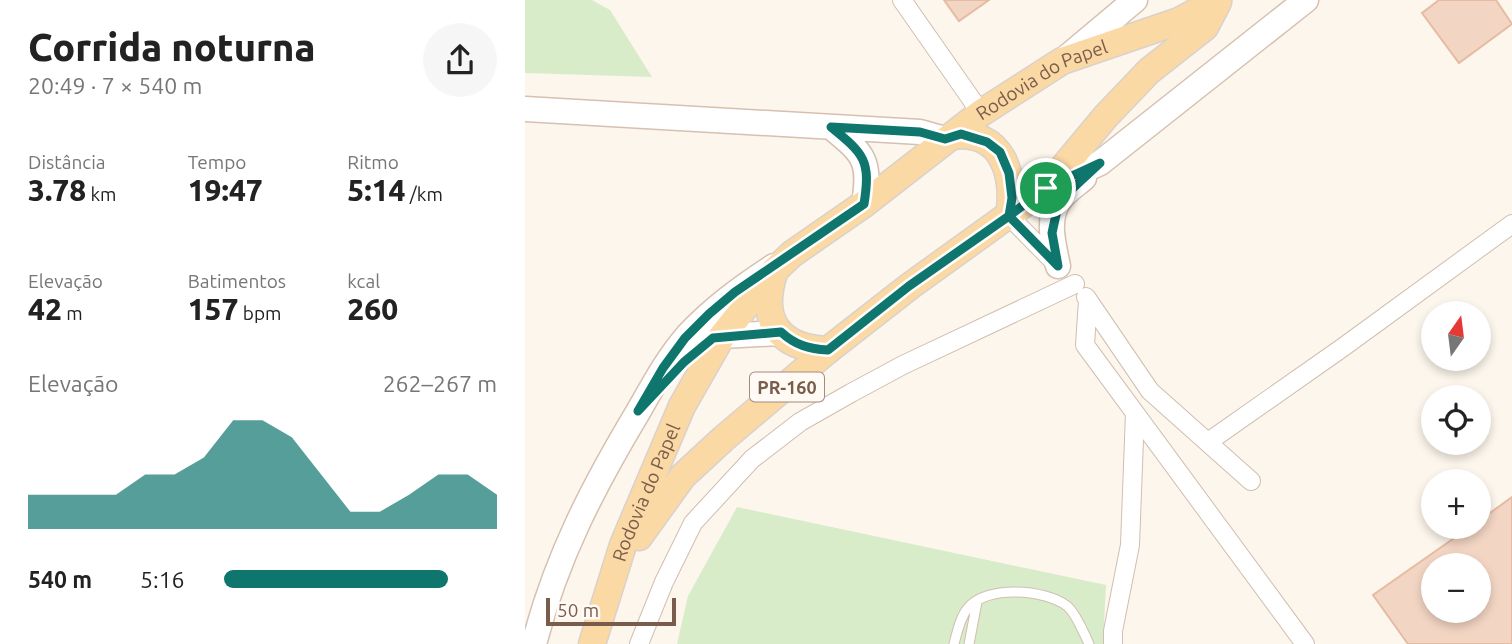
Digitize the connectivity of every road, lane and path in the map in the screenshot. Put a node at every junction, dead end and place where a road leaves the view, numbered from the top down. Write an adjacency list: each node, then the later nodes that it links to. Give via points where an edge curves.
1 (902, 0): 7 (street)
2 (1135, 0): 5 (main road)
3 (1218, 0): 5 (main road, Rodovia do Papel / PR-160, via 1179,21); 11 (main road, Rodovia do Papel / PR-160, via 1205,27 1149,71)
4 (1305, 0): 10 (main road)
5 (1062, 61): 7 (main road, Rodovia do Papel / PR-160)
6 (525, 109): 8 (main road)
7 (981, 113): 9 (main road, Rodovia do Papel / PR-160)
8 (831, 127): 9 (main road); 12 (main road, via 863,158)
9 (949, 137): 12 (main road, Rodovia do Papel / PR-160); 13 (main road, via 961,134 987,142 1000,152 1011,186)
10 (1100, 163): 11 (main road); 16 (main road, via 1059,201 1052,233)
11 (1046, 188): 13 (main road, Rodovia do Papel / PR-160)
12 (864, 204): 15 (main road, Rodovia do Papel / PR-160)
13 (1009, 216): 16 (street); 20 (main road, Rodovia do Papel / PR-160)
14 (1512, 224): 23 (street)
15 (783, 263): 18 (main road, via 767,304); 19 (main road, Rodovia do Papel / PR-160); 21 (main road, via 735,292 685,338)
16 (1067, 275): 17 (street); 29 (street, via 800,422 752,459 693,523)
17 (1088, 300): 22 (street, via 1085,345); 23 (street, via 1150,391)
18 (781, 332): 19 (main road); 20 (main road, PR-160, via 811,349)
19 (722, 336): 21 (main road, via 703,344); 25 (main road, Rodovia do Papel / PR-160, via 682,406 623,545)
20 (828, 350): 25 (main road, Rodovia do Papel / PR-160, via 683,476 641,533)
21 (638, 411): 27 (main road, via 561,557)
22 (1135, 413): 33 (street, via 1131,545); 34 (street)
23 (1208, 442): 24 (street)
24 (1251, 481)
25 (608, 597): 28 (main road, Rodovia do Papel / PR-160)
26 (977, 602): 30 (lane, via 968,607); 31 (lane); 32 (lane, via 1011,592 1037,594 1067,606)
27 (534, 644)
28 (592, 644)
29 (639, 644)
30 (954, 644)
31 (969, 644)
32 (1089, 644)
33 (1113, 644)
34 (1305, 644)

